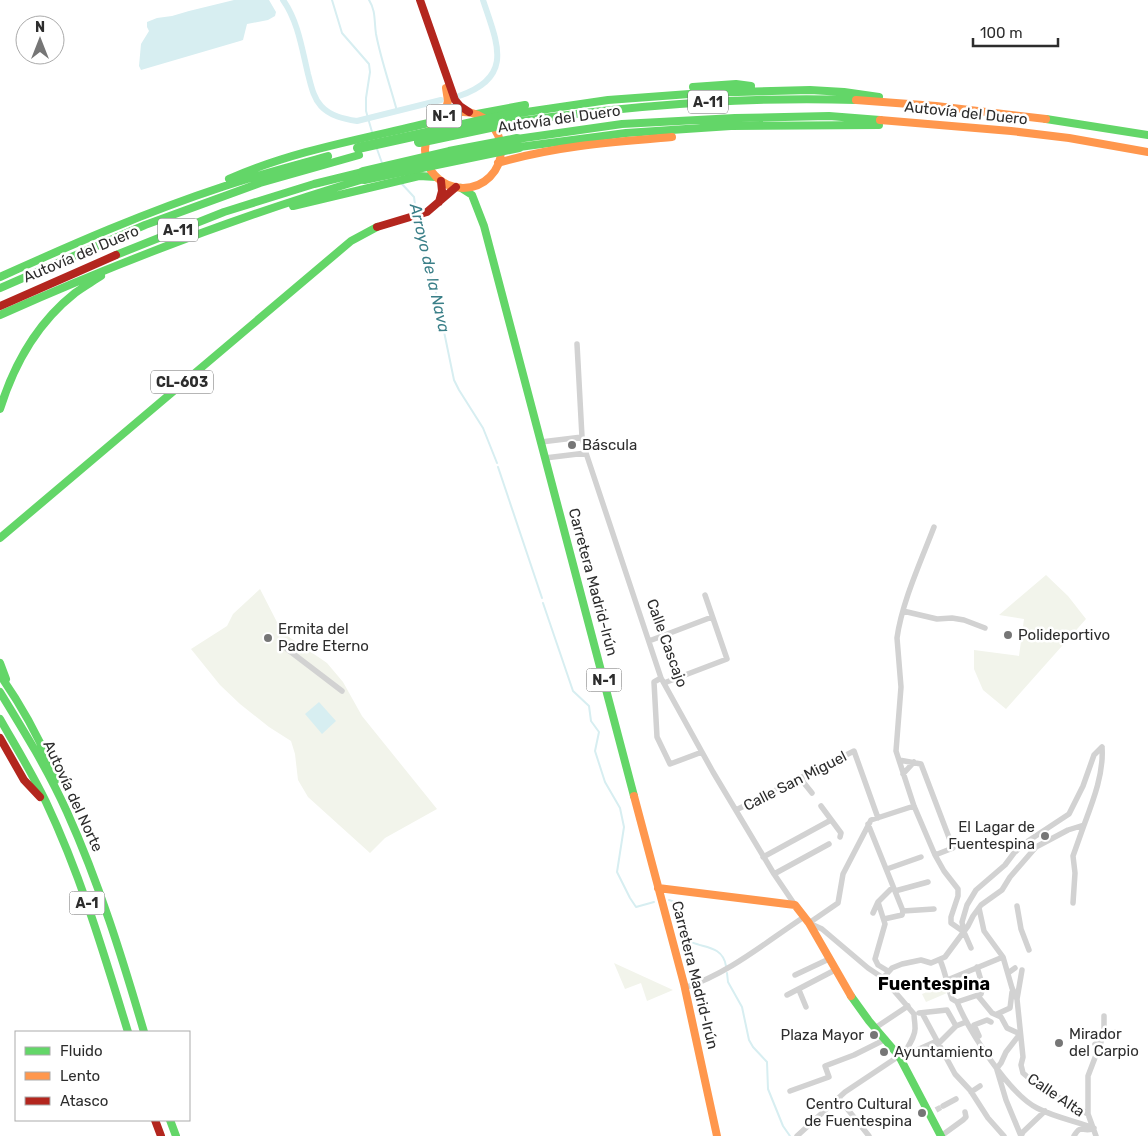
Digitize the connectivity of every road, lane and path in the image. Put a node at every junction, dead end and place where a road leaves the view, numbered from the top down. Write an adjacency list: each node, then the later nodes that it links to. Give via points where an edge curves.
1 (420, 0): 2 (main road, N-1)
2 (440, 60): 5 (main road, N-1, via 455,100); 7 (main road, N-1, via 448,101)
3 (772, 90): 4 (main road, via 856,92); 5 (main road, via 736,84 650,89); 6 (main road, via 654,95 590,102)
4 (908, 103): 6 (main road, Autovía del Duero / A-11, via 734,101); 10 (main road, Autovía del Duero / A-11, via 1034,116)
5 (473, 113): 7 (main road, N-1, via 460,111); 14 (main road, N-1, via 487,120 497,135 501,152)
6 (514, 118): 12 (main road, Autovía del Duero / A-11, bridge)
7 (440, 119): 12 (main road, via 390,132); 16 (main road, N-1, via 429,131 425,143 429,167)
8 (905, 122): 9 (main road, via 858,126); 11 (main road, Autovía del Duero / A-11, via 829,116 622,124); 13 (main road, Autovía del Duero / A-11, via 1069,138)
9 (742, 126): 11 (main road); 14 (main road, via 708,134 565,148)
10 (1148, 135)
11 (518, 143): 15 (main road, Autovía del Duero / A-11, bridge, via 430,156)
12 (360, 147): 23 (main road, via 206,193); 26 (main road, Autovía del Duero / A-11, via 145,225)
13 (1148, 152)
14 (498, 163): 17 (main road)
15 (363, 176): 21 (main road); 27 (main road, Autovía del Duero / A-11, via 314,184 224,212)
16 (438, 179): 18 (main road, N-1); 19 (main road, via 442,191); 21 (main road, via 410,178)
17 (481, 183): 18 (main road); 20 (main road, Carretera Madrid-Irún / N-1)
18 (458, 187): 19 (main road, CL-603); 20 (main road, Carretera Madrid-Irún / N-1, via 472,195)
19 (439, 203): 36 (main road, CL-603, via 427,212 368,231 334,253)
20 (480, 212): 32 (main road, Carretera Madrid-Irún / N-1)
21 (206, 229): 22 (main road)
22 (140, 255): 28 (main road); 30 (main road, via 75,293 47,319 24,351)
23 (32, 262): 24 (main road); 25 (main road)
24 (0, 269)
25 (0, 277)
26 (0, 288)
27 (0, 306)
28 (0, 315)
29 (577, 344): 31 (street, Calle Cascajo)
30 (0, 409)
31 (582, 437): 32 (street); 33 (street, Calle Cascajo)
32 (541, 442): 34 (main road, Carretera Madrid-Irún / N-1)
33 (586, 452): 34 (street); 41 (street, Calle Cascajo)
34 (545, 458): 72 (main road, Carretera Madrid-Irún / N-1)
35 (934, 527): 38 (street)
36 (0, 538)
37 (705, 595): 39 (street)
38 (903, 611): 40 (street, via 937,619 964,620); 51 (street, via 897,638 901,687 896,744)
39 (712, 617): 41 (street); 45 (street, via 727,659)
40 (985, 628)
41 (649, 640): 45 (street, Calle Cascajo)
42 (286, 649): 47 (street)
43 (0, 663): 46 (main road)
44 (0, 675): 46 (main road)
45 (663, 680): 50 (street, Calle Cascajo); 50 (street, via 654,682 657,737 670,764)
46 (5, 691): 119 (main road, Autovía del Norte / A-1, via 35,731 48,758 108,915)
47 (342, 691)
48 (0, 719): 56 (main road, Autovía del Norte / A-1)
49 (0, 738): 56 (main road, via 24,780)
50 (702, 752): 59 (street, Calle Cascajo)
51 (898, 760): 52 (street); 53 (street)
52 (914, 762): 53 (street); 66 (street, via 921,764 953,848)
53 (903, 774): 58 (street)
54 (800, 778): 55 (street); 59 (street, Calle San Miguel); 60 (street, Calle San Miguel, via 854,751)
55 (812, 793)
56 (46, 803): 118 (main road, Autovía del Norte / A-1, via 83,890)
57 (821, 806): 61 (street)
58 (914, 806): 60 (street); 66 (street)
59 (736, 810): 67 (street, Calle Cascajo)
60 (878, 818): 62 (street)
61 (831, 820): 64 (street, via 841,833); 67 (street)
62 (868, 824): 69 (street); 83 (street, via 843,874 838,903)
63 (1084, 825): 75 (street, via 1074,856); 78 (street, via 1036,847 1002,890); 84 (street, via 1103,758 1102,747 1094,755 1069,814 1025,843 976,890 962,922)
64 (840, 837)
65 (829, 844): 70 (street)
66 (934, 855): 84 (street, via 958,889 951,923)
67 (763, 857): 70 (street, Calle Cascajo)
68 (921, 857): 69 (street)
69 (886, 869): 73 (street)
70 (774, 874): 76 (street, Calle Cascajo)
71 (928, 882): 73 (street)
72 (658, 888): 76 (main road); 99 (main road, Carretera Madrid-Irún / N-1)
73 (894, 889): 74 (street); 80 (street)
74 (878, 902): 81 (street); 82 (street)
75 (1073, 903)
76 (795, 905): 83 (main road, Calle Cascajo)
77 (1017, 906): 86 (street)
78 (979, 908): 84 (street); 87 (street, Calle Alta, via 984,931)
79 (934, 909): 80 (street)
80 (903, 911): 82 (street)
81 (873, 912)
82 (884, 919): 94 (street, via 874,959)
83 (806, 920): 88 (main road, Calle Cascajo); 97 (street); 99 (street, via 724,970)
84 (964, 932): 85 (street); 89 (street, via 952,950)
85 (972, 948)
86 (1029, 950)
87 (1002, 957): 90 (street); 95 (street, Calle Alta)
88 (829, 959): 92 (main road, Calle Cascajo); 96 (street)
89 (940, 960): 94 (street, via 931,963 918,960); 98 (street, via 946,974)
90 (977, 967): 98 (street); 103 (street, via 983,987)
91 (1015, 968): 95 (street)
92 (835, 970): 101 (street); 115 (main road, Calle Cascajo)
93 (1022, 970): 104 (street)
94 (888, 971): 97 (street)
95 (1008, 972): 100 (street, Calle Alta)
96 (795, 975)
97 (883, 978): 106 (street)
98 (945, 981): 105 (street, via 952,999)
99 (684, 988): 143 (main road, Carretera Madrid-Irún / N-1)
100 (1012, 988): 104 (street, Calle Alta); 108 (street, via 1010,1008)
101 (799, 990): 102 (street); 107 (street)
102 (787, 995)
103 (978, 996): 105 (street); 111 (street, via 992,1013)
104 (1017, 998): 121 (street, Calle Alta)
105 (957, 1002): 113 (street)
106 (908, 1006): 110 (street); 115 (street)
107 (806, 1007)
108 (1005, 1010): 111 (street); 116 (street)
109 (922, 1013): 110 (street); 117 (street, via 946,1010); 125 (street)
110 (914, 1014): 126 (street, via 911,1042)
111 (997, 1014): 116 (street)
112 (1104, 1016): 124 (street)
113 (966, 1022): 117 (street); 123 (street)
114 (991, 1022): 123 (street, via 987,1020 974,1025 980,1035)
115 (872, 1025): 122 (main road)
116 (1005, 1025): 121 (street)
117 (956, 1026): 125 (street)
118 (128, 1031)
119 (144, 1031)
120 (1115, 1032): 124 (street)
121 (1020, 1034): 127 (street); 136 (street, Calle Alta, via 1023,1073 1038,1086)
122 (886, 1039): 126 (main road); 129 (street, via 825,1066 829,1077)
123 (979, 1040): 127 (street)
124 (1100, 1041): 136 (street, via 1088,1076)
125 (938, 1042): 126 (street); 130 (street, via 955,1074)
126 (902, 1054): 144 (street, via 845,1092); 145 (main road, via 933,1112)
127 (997, 1068): 134 (street, via 1016,1093); 147 (street)
128 (980, 1086): 130 (street)
129 (790, 1091)
130 (971, 1092): 146 (street)
131 (956, 1099): 133 (street)
132 (841, 1101): 140 (street)
133 (943, 1106)
134 (1045, 1111): 139 (street); 147 (street)
135 (965, 1112): 145 (street, via 964,1120)
136 (1088, 1114): 139 (street, Calle Alta)
137 (155, 1121): 141 (main road)
138 (170, 1121): 142 (main road)
139 (1094, 1128): 148 (street, via 1081,1128); 149 (street, Calle Alta)
140 (866, 1135)
141 (161, 1136)
142 (176, 1136)
143 (717, 1136)
144 (797, 1136)
145 (941, 1136)
146 (1004, 1136)
147 (1021, 1136)
148 (1074, 1136)
149 (1096, 1136)

